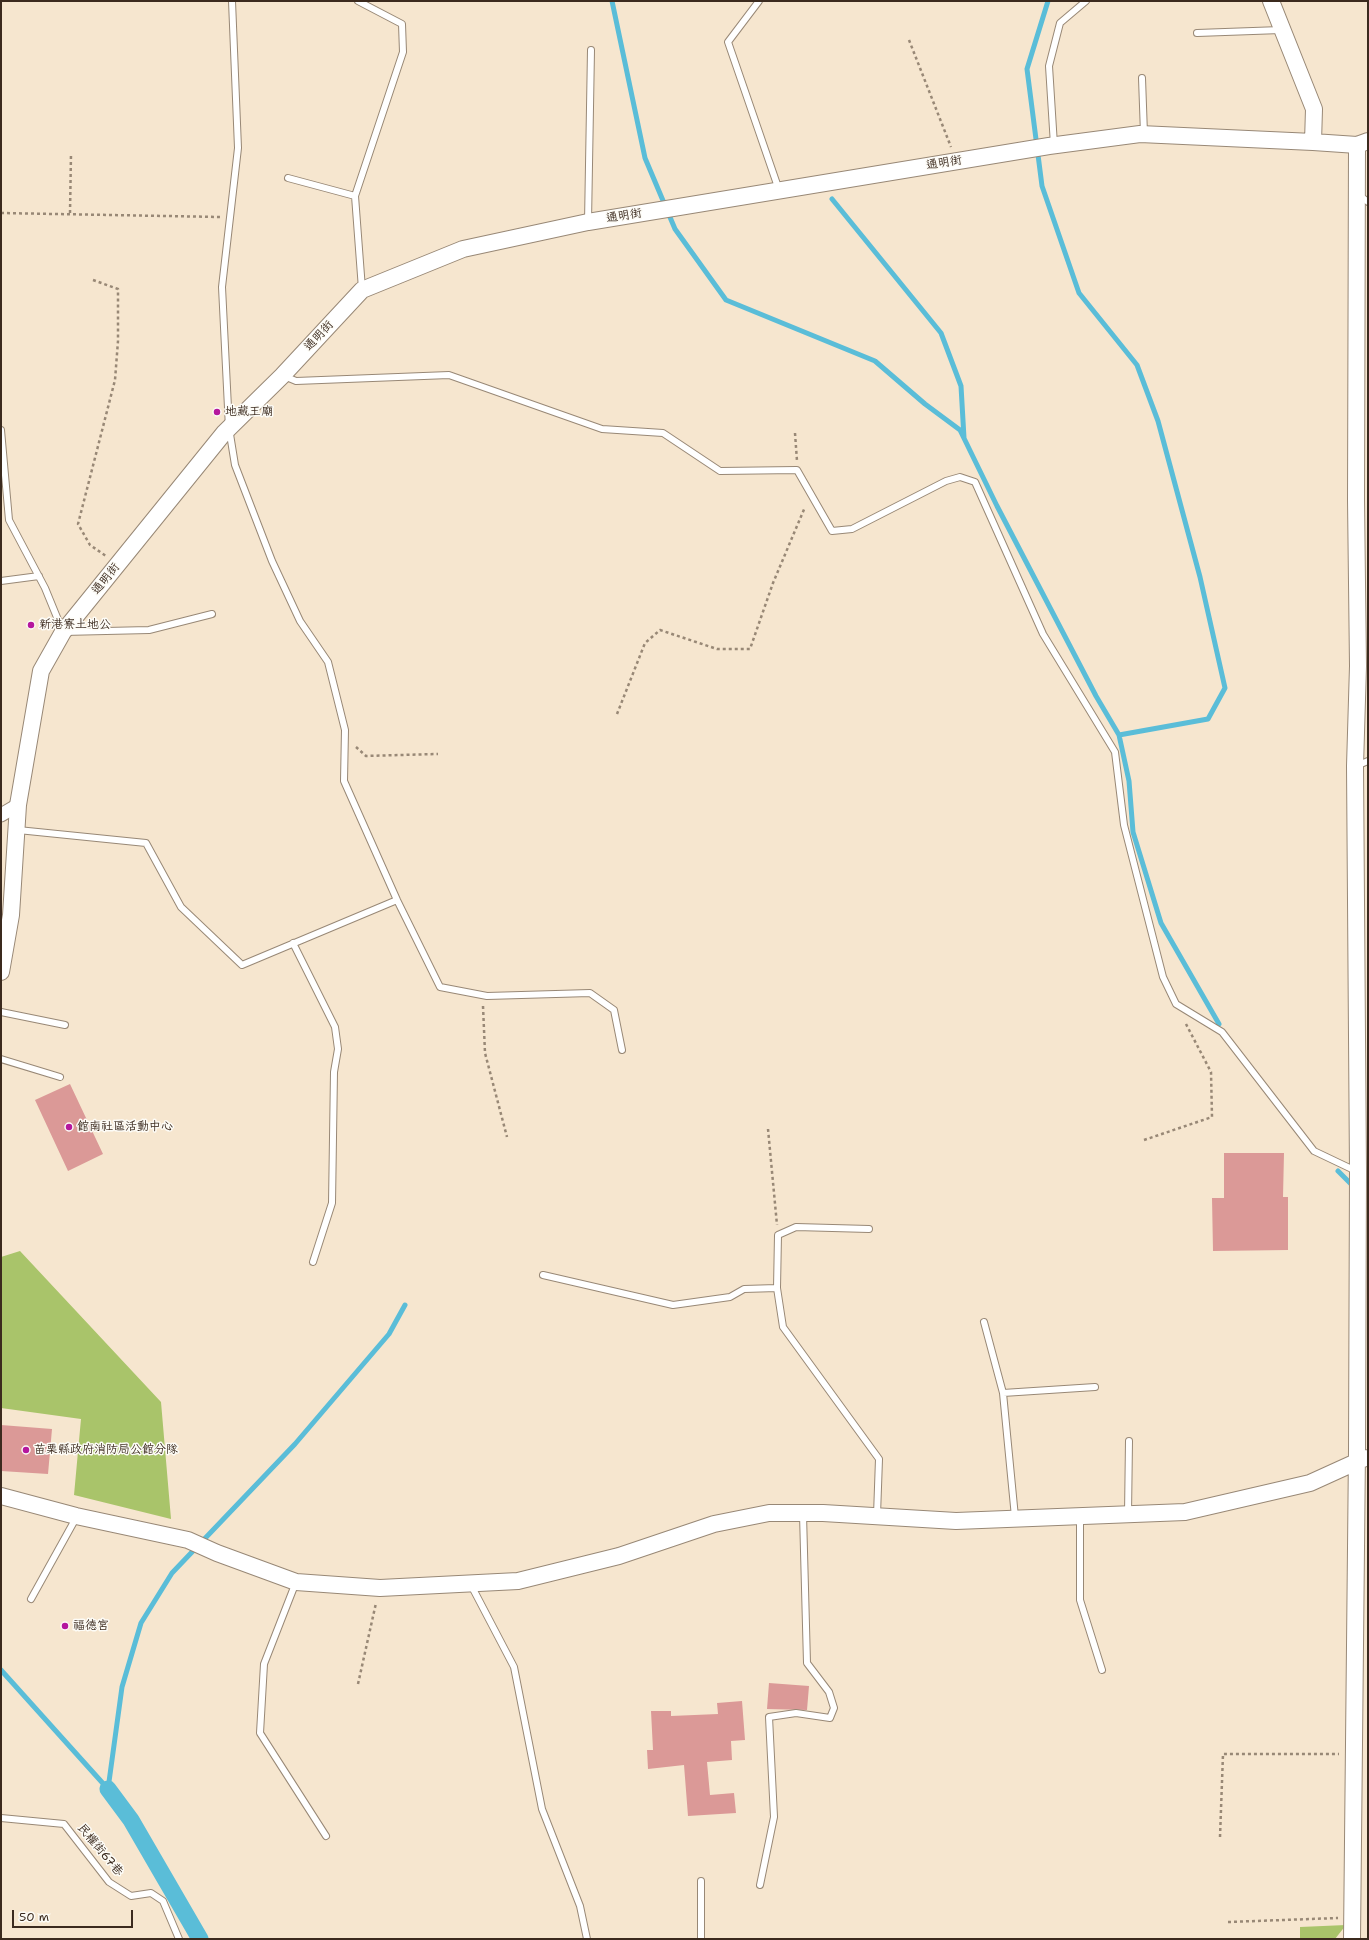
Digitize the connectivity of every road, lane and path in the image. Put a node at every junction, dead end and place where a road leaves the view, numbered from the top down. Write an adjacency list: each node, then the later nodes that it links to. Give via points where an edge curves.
1 (232, 1): 23 (lane, via 238,148)
2 (358, 1): 19 (lane, via 402,24 403,52)
3 (759, 1): 18 (lane, via 728,42)
4 (1086, 1): 14 (lane, via 1060,23 1049,66)
5 (1271, 1): 6 (street)
6 (1282, 30): 7 (lane); 12 (street, via 1314,109)
7 (1197, 33)
8 (908, 40): 16 (path)
9 (591, 50): 24 (lane)
10 (1142, 78): 11 (lane)
11 (1144, 134): 12 (street, 通明街); 14 (street, 通明街)
12 (1313, 142): 13 (street, 通明街)
13 (1362, 143): 20 (street)
14 (1052, 146): 16 (street, 通明街)
15 (71, 154): 22 (path)
16 (956, 161): 18 (street, 通明街)
17 (288, 178): 19 (lane)
18 (779, 190): 24 (street, 通明街)
19 (355, 196): 26 (lane)
20 (1363, 198): 41 (street, via 1356,500)
21 (1, 213): 22 (path)
22 (70, 213): 23 (path)
23 (230, 218): 28 (lane, via 222,286)
24 (588, 222): 26 (street, 通明街, via 463,249)
25 (93, 280): 33 (path, via 118,289 118,341 115,380 78,524 90,545)
26 (362, 290): 27 (street, 通明街)
27 (282, 376): 28 (street, 通明街); 31 (lane, via 296,381 449,375 602,429 663,433 720,471)
28 (229, 428): 33 (street, 通明街); 39 (lane, via 235,466 272,561 300,621 328,662)
29 (1, 430): 34 (lane, via 9,520)
30 (795, 433): 31 (path)
31 (797, 470): 32 (lane)
32 (811, 493): 38 (path, via 773,583 750,649 717,649 660,630 645,643); 49 (lane, via 832,531 852,529 946,481 960,477 975,482 1043,634 1116,752 1124,825 1163,977)
33 (118, 565): 37 (street, 通明街)
34 (39, 576): 35 (lane); 37 (lane)
35 (1, 582)
36 (212, 614): 37 (lane, via 149,630)
37 (63, 632): 42 (street, 通明街, via 41,671)
38 (617, 714)
39 (345, 734): 40 (path, via 366,756); 45 (lane, via 344,781)
40 (438, 754)
41 (1361, 764): 58 (street)
42 (18, 805): 43 (street); 44 (street, 通明街)
43 (1, 815)
44 (16, 830): 46 (lane, via 146,843 181,907 242,965); 47 (street, 通明街, via 10,914)
45 (398, 900): 46 (lane); 48 (lane, via 440,987)
46 (293, 943): 61 (lane, via 335,1027 338,1049 334,1072 332,1203)
47 (1, 972)
48 (483, 995): 52 (lane, via 590,993 614,1010); 56 (path, via 485,1053)
49 (1176, 1004): 57 (path, via 1211,1072 1212,1117); 58 (lane, via 1222,1032 1314,1151)
50 (1, 1012): 51 (lane)
51 (65, 1025)
52 (622, 1050)
53 (1, 1059): 54 (lane)
54 (60, 1077)
55 (768, 1130): 60 (path)
56 (507, 1137)
57 (1144, 1140)
58 (1358, 1172): 68 (street)
59 (870, 1229): 60 (lane, via 796,1227)
60 (778, 1235): 63 (lane)
61 (313, 1262)
62 (543, 1275): 63 (lane, via 673,1305 730,1297 744,1289)
63 (777, 1288): 73 (lane, via 783,1327 879,1459)
64 (984, 1322): 66 (lane)
65 (1095, 1387): 66 (lane)
66 (1003, 1393): 75 (lane)
67 (1129, 1441): 71 (lane)
68 (1363, 1459): 71 (street, via 1310,1483 1184,1512); 82 (street)
69 (1, 1496): 72 (street)
70 (802, 1513): 73 (street); 77 (street, via 769,1513 714,1524 619,1556 518,1581); 87 (lane, via 807,1663 829,1692 834,1708 830,1718 796,1713 769,1717 774,1818)
71 (1128, 1514): 74 (street)
72 (76, 1516): 76 (street, via 188,1540); 79 (lane)
73 (876, 1516): 75 (street, via 956,1521)
74 (1080, 1516): 75 (street); 80 (lane, via 1080,1600)
75 (1016, 1518)
76 (296, 1582): 78 (street); 84 (lane, via 264,1664 260,1733)
77 (471, 1583): 78 (street); 91 (lane, via 514,1667 542,1809 580,1906)
78 (380, 1588): 81 (path)
79 (31, 1598)
80 (1102, 1670)
81 (358, 1684)
82 (1354, 1754): 85 (path, via 1223,1754); 88 (street)
83 (1, 1818): 90 (lane, 民權街67巷, via 64,1824 109,1882 131,1896 151,1893 163,1901)
84 (326, 1836)
85 (1220, 1837)
86 (701, 1881): 92 (lane)
87 (760, 1885)
88 (1352, 1918): 89 (path); 93 (street)
89 (1228, 1922)
90 (179, 1939)
91 (587, 1939)
92 (701, 1939)
93 (1352, 1939)

